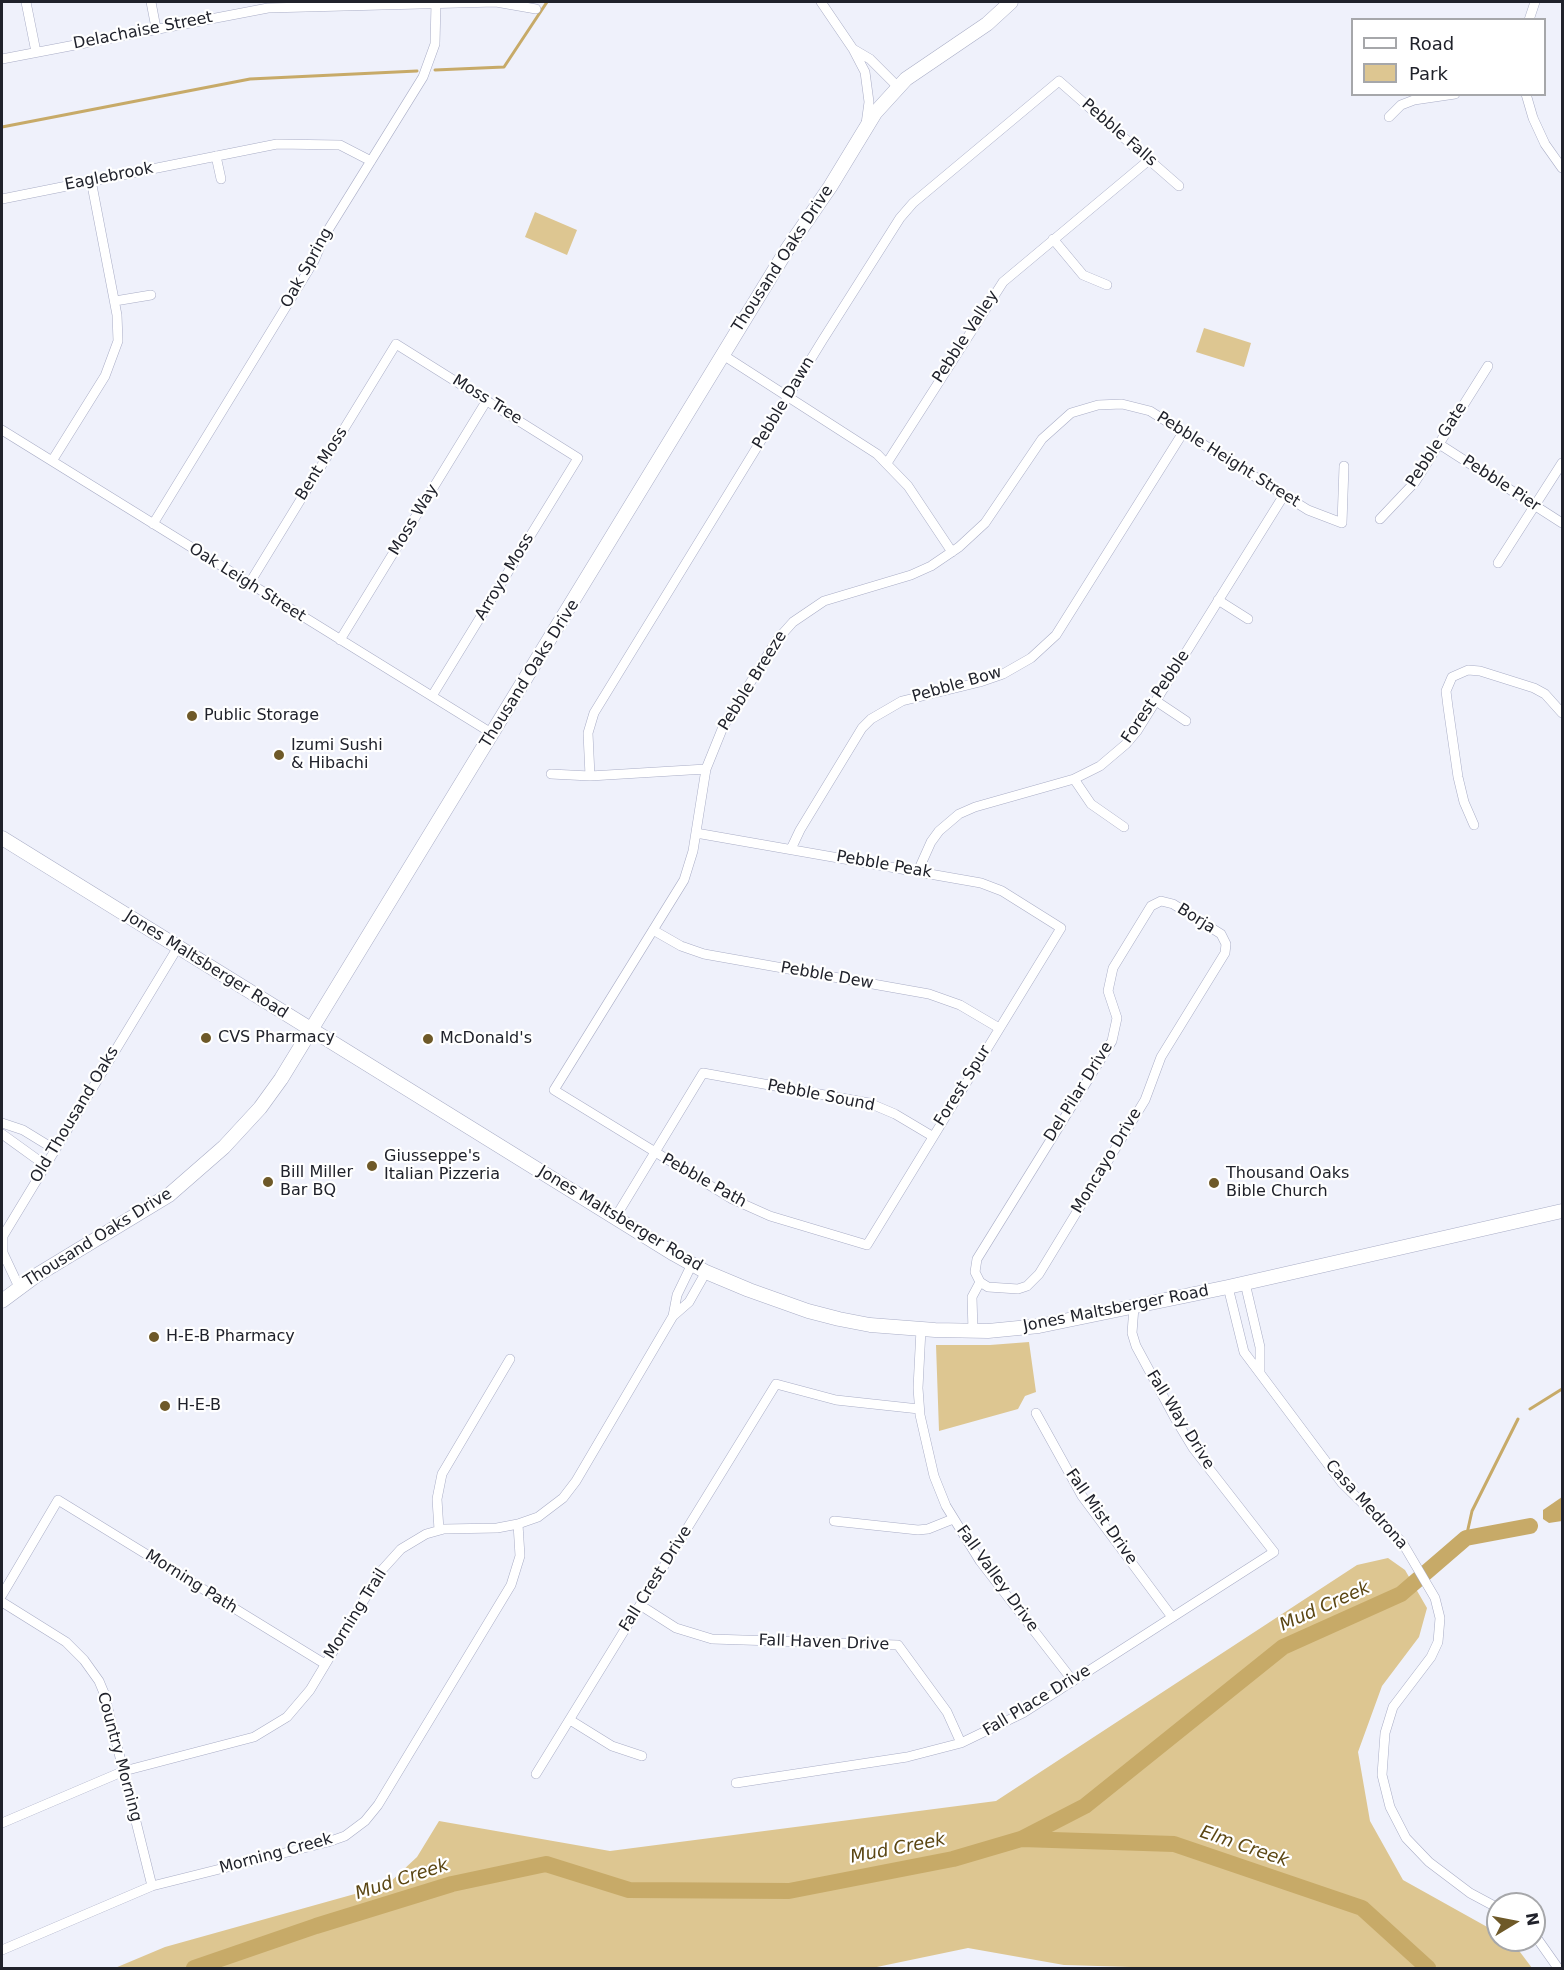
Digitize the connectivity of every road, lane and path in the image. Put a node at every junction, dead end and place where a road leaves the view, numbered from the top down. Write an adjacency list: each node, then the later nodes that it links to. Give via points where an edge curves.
1 (26, 2): 14 (street)
2 (150, 2): 12 (street)
3 (496, 2): 8 (street, Delachaise Street); 10 (street, Delachaise Street)
4 (821, 2): 13 (street)
5 (1011, 2): 17 (main road, Thousand Oaks Drive, via 987,24)
6 (1535, 2): 11 (street)
7 (389, 3): 8 (street, Delachaise Street); 9 (street, Delachaise Street)
8 (436, 3): 24 (street, Oak Spring, via 435,44 428,67)
9 (267, 5): 12 (street, Delachaise Street)
10 (536, 9)
11 (1530, 18)
12 (156, 28): 14 (street, Delachaise Street)
13 (854, 49): 17 (street); 21 (street, via 868,88)
14 (36, 52): 15 (street, Delachaise Street)
15 (2, 59)
16 (1059, 81): 23 (street, Pebble Falls); 37 (street, Pebble Dawn, via 900,218)
17 (898, 87): 21 (main road, Thousand Oaks Drive)
18 (1441, 96): 20 (street, via 1401,105)
19 (1527, 96): 25 (street, via 1545,144)
20 (1389, 117)
21 (865, 129): 35 (main road, Thousand Oaks Drive)
22 (216, 156): 24 (street, Eaglebrook, via 277,144 329,144 353,150); 26 (street); 27 (street, Eaglebrook)
23 (1149, 160): 28 (street, Pebble Falls); 30 (street, Pebble Valley)
24 (371, 161): 52 (street, Oak Spring)
25 (1563, 168)
26 (221, 179)
27 (91, 180): 29 (street, Eaglebrook); 33 (street)
28 (1179, 186)
29 (2, 199)
30 (1053, 239): 31 (street, via 1083,275); 45 (street, Pebble Valley, via 1003,282 987,303)
31 (1107, 285)
32 (151, 295): 33 (street)
33 (115, 301): 44 (street, via 118,333 114,358)
34 (396, 344): 38 (street, Moss Tree); 55 (street, Bent Moss)
35 (723, 355): 37 (street); 63 (main road, Thousand Oaks Drive)
36 (1488, 366): 42 (street, Pebble Gate)
37 (788, 397): 45 (street, via 861,442); 66 (street, Pebble Dawn, via 594,713 588,734)
38 (487, 400): 43 (street, Moss Tree); 58 (street, Moss Way)
39 (1098, 405): 41 (street, Pebble Height Street, via 1131,405); 53 (street, Pebble Breeze, via 1071,413 1041,439 985,523)
40 (2, 430): 44 (street, Oak Leigh Street)
41 (1185, 431): 48 (street, Pebble Height Street); 72 (street, Pebble Bow, via 1056,635 1030,658 1003,674 902,701 872,719 862,728)
42 (1439, 444): 49 (street, Pebble Pier); 50 (street, Pebble Gate, via 1415,482)
43 (578, 458): 59 (street, Arroyo Moss)
44 (52, 461): 52 (street, Oak Leigh Street)
45 (887, 463): 53 (street, via 909,486)
46 (1563, 463): 49 (street)
47 (1344, 466): 48 (street, Pebble Height Street, via 1342,523 1320,516)
48 (1284, 495): 56 (street, Forest Pebble)
49 (1535, 506): 51 (street, Pebble Pier); 54 (street)
50 (1380, 519)
51 (1563, 523)
52 (153, 524): 55 (street, Oak Leigh Street)
53 (952, 552): 64 (street, Pebble Breeze, via 911,575 824,601 793,622 776,641 723,728)
54 (1498, 563)
55 (249, 584): 58 (street, Oak Leigh Street)
56 (1218, 600): 57 (street); 60 (street, Forest Pebble)
57 (1248, 619)
58 (340, 640): 59 (street, Oak Leigh Street)
59 (432, 696): 63 (street, Oak Leigh Street)
60 (1156, 701): 62 (street); 67 (street, Forest Pebble, via 1126,744)
61 (1563, 713): 68 (street, via 1534,688 1480,671 1468,670 1452,677 1446,691 1458,777)
62 (1186, 721)
63 (493, 734): 80 (main road, Thousand Oaks Drive)
64 (706, 769): 66 (street); 70 (street, Pebble Breeze)
65 (552, 774): 66 (street)
66 (590, 776)
67 (1074, 780): 69 (street, via 1091,804); 73 (street, Forest Pebble, via 959,814 931,842)
68 (1474, 825)
69 (1124, 827)
70 (696, 833): 72 (street, Pebble Peak); 76 (street, Pebble Breeze, via 684,880)
71 (2, 838): 78 (main road, Jones Maltsberger Road)
72 (791, 849): 73 (street, Pebble Peak)
73 (918, 871): 75 (street, Pebble Peak, via 989,885)
74 (1161, 901): 77 (street, Borja, via 1173,904 1221,934); 93 (street, Del Pilar Drive, via 1148,910 1113,968 1108,991 1117,1018 1112,1041 977,1259 975,1272)
75 (1061, 928): 79 (street, Forest Spur)
76 (653, 930): 79 (street, Pebble Dew, via 704,954 929,994 960,1005); 81 (street, Pebble Breeze)
77 (1226, 944): 93 (street, Moncayo Drive, via 1225,953 1161,1058 1145,1100 1039,1274 1028,1286 1018,1289 988,1287)
78 (178, 947): 80 (main road, Jones Maltsberger Road); 85 (street, Old Thousand Oaks)
79 (999, 1028): 84 (street, Forest Spur)
80 (311, 1030): 89 (main road, Jones Maltsberger Road); 95 (main road, Thousand Oaks Drive, via 260,1108 185,1182)
81 (554, 1090): 86 (street, Pebble Path)
82 (2, 1124): 85 (street)
83 (2, 1134): 87 (street)
84 (932, 1136): 86 (street, Pebble Sound, via 869,1103 703,1073); 90 (street, Forest Spur)
85 (54, 1149): 87 (street, Old Thousand Oaks)
86 (655, 1153): 89 (street); 90 (street, Pebble Path, via 718,1191 770,1216)
87 (45, 1165): 95 (street, Old Thousand Oaks, via 3,1236 3,1253)
88 (1563, 1211): 94 (main road, Jones Maltsberger Road)
89 (615, 1218): 91 (main road, Jones Maltsberger Road)
90 (867, 1245)
91 (692, 1264): 92 (main road, Jones Maltsberger Road); 99 (street, Morning Trail, via 677,1295)
92 (706, 1272): 99 (street, Morning Trail, via 688,1302); 102 (main road, Jones Maltsberger Road, via 808,1311 870,1325)
93 (980, 1282): 103 (street, via 972,1297)
94 (1245, 1283): 96 (main road, Jones Maltsberger Road); 100 (street)
95 (19, 1287): 97 (main road, Thousand Oaks Drive)
96 (1228, 1287): 98 (main road, Jones Maltsberger Road); 101 (street, Casa Medrona)
97 (2, 1301)
98 (1134, 1307): 103 (main road, Jones Maltsberger Road, via 1071,1321); 112 (street, Fall Way Drive, via 1132,1333 1136,1346 1176,1420 1193,1448)
99 (673, 1316): 110 (street, Morning Trail, via 570,1490 547,1511)
100 (1253, 1319): 101 (street); 105 (street, via 1260,1347)
101 (1237, 1323): 105 (street, Casa Medrona, via 1244,1352)
102 (921, 1329): 103 (main road, Jones Maltsberger Road); 106 (street, Fall Valley Drive)
103 (973, 1331)
104 (510, 1359): 111 (street, via 441,1474 437,1499)
105 (1260, 1372): 127 (street, Casa Medrona, via 1342,1483 1402,1542 1435,1598 1440,1618 1438,1642 1393,1707 1385,1733 1382,1775 1390,1807 1406,1838 1429,1862)
106 (919, 1409): 108 (street, Fall Valley Drive, via 934,1476); 115 (street, Fall Crest Drive, via 836,1400 776,1384)
107 (1036, 1413): 116 (street, Fall Mist Drive, via 1082,1496)
108 (953, 1519): 109 (street, via 928,1529); 118 (street, Fall Valley Drive, via 980,1561)
109 (834, 1521)
110 (518, 1524): 111 (street, Morning Trail); 126 (street, Morning Creek, via 520,1556 511,1585 365,1821 345,1836 328,1842)
111 (439, 1530): 117 (street, Morning Trail, via 409,1544 390,1560)
112 (1274, 1552): 116 (street, Fall Place Drive)
113 (2, 1595): 117 (street, Morning Path, via 58,1500)
114 (2, 1602): 122 (street, Country Morning, via 66,1642 92,1670 104,1693)
115 (640, 1605): 119 (street, Fall Crest Drive); 120 (street, Fall Haven Drive, via 676,1628 712,1639 898,1645 947,1712)
116 (1172, 1617): 118 (street, Fall Place Drive)
117 (325, 1664): 122 (street, Morning Trail, via 296,1708 266,1731)
118 (1073, 1681): 120 (street, Fall Place Drive, via 1004,1723)
119 (570, 1720): 121 (street, via 612,1746); 123 (street, Fall Crest Drive)
120 (961, 1743): 124 (street, Fall Place Drive, via 907,1757)
121 (642, 1756)
122 (124, 1770): 125 (street, Morning Trail); 126 (street, Country Morning)
123 (536, 1774)
124 (736, 1783)
125 (2, 1823)
126 (152, 1886): 128 (street, Morning Creek)
127 (1486, 1902)
128 (2, 1950)
129 (1546, 1951): 130 (street)
130 (1558, 1968)

